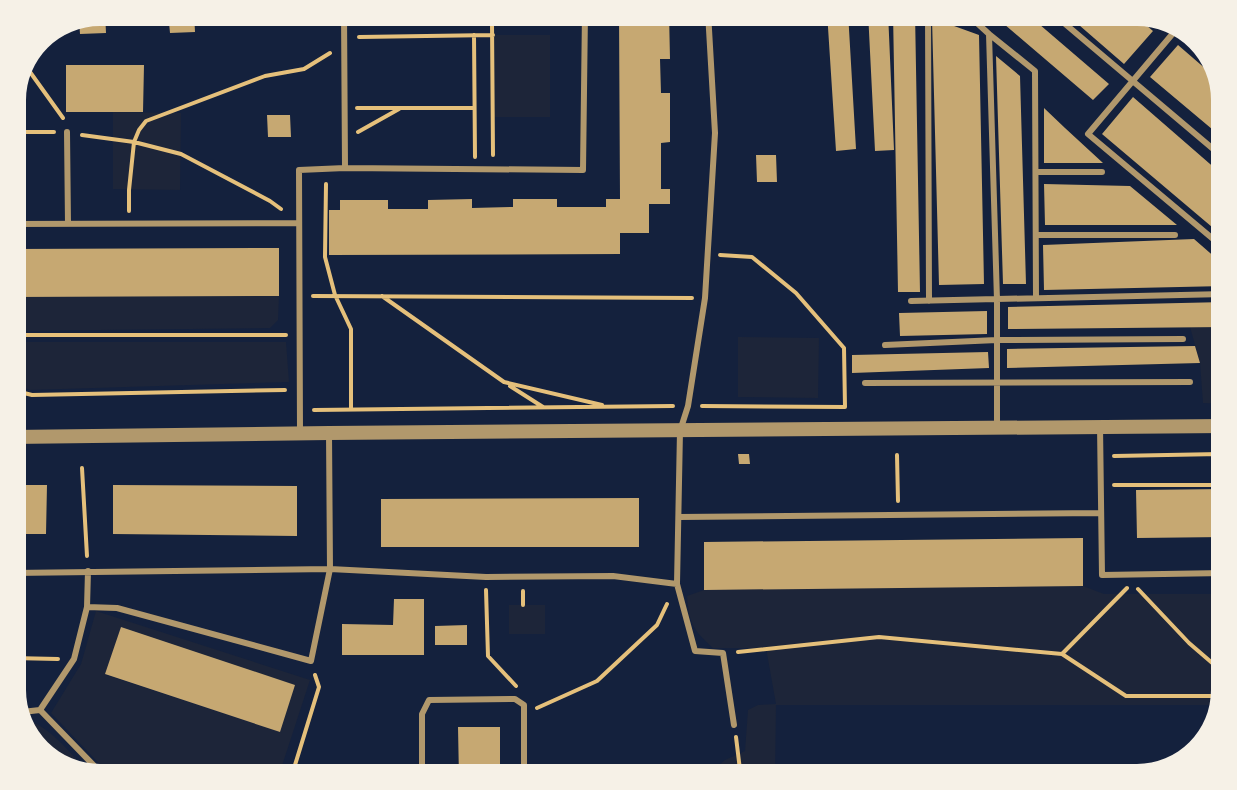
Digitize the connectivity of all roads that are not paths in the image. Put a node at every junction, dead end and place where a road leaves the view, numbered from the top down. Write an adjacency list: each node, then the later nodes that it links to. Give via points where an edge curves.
1 (344, 26): 12 (lane)
2 (585, 26): 12 (lane, via 583,170)
3 (709, 26): 35 (lane, via 715,133 705,298)
4 (928, 26): 25 (lane)
5 (980, 26): 7 (lane)
6 (1068, 26): 9 (lane)
7 (989, 34): 13 (lane, via 1035,71); 23 (lane)
8 (1172, 35): 9 (lane)
9 (1133, 81): 11 (lane); 20 (lane, via 1088,134)
10 (67, 132): 17 (lane)
11 (1211, 147)
12 (345, 168): 15 (lane, via 299,170)
13 (1036, 172): 14 (lane); 18 (lane)
14 (1102, 172)
15 (298, 223): 17 (lane); 36 (lane)
16 (26, 224): 17 (lane)
17 (68, 224)
18 (1036, 235): 19 (lane); 22 (lane)
19 (1175, 235)
20 (1211, 237)
21 (1211, 294): 22 (lane)
22 (1036, 298): 23 (lane)
23 (997, 300): 25 (lane); 27 (lane)
24 (911, 301): 25 (lane)
25 (929, 301)
26 (1183, 339): 27 (lane)
27 (997, 340): 28 (lane); 29 (lane)
28 (885, 345)
29 (997, 382): 30 (lane); 31 (lane); 34 (lane)
30 (1190, 382)
31 (865, 383)
32 (1100, 426): 33 (street); 34 (street); 39 (lane)
33 (1211, 426)
34 (997, 428): 35 (street)
35 (680, 431): 37 (street); 40 (lane)
36 (300, 433): 37 (street); 38 (street)
37 (329, 433): 41 (lane)
38 (26, 437)
39 (1101, 513): 40 (lane); 44 (lane, via 1102,575)
40 (679, 517): 45 (lane)
41 (330, 569): 42 (lane); 45 (lane, via 486,577 613,576); 46 (lane, via 311,661 117,608)
42 (88, 571): 43 (lane); 46 (lane)
43 (26, 573)
44 (1211, 573)
45 (677, 584): 49 (lane, via 695,651 723,653)
46 (87, 607): 47 (lane, via 74,659)
47 (40, 710): 48 (lane); 50 (lane)
48 (30, 711)
49 (734, 725)
50 (92, 763)
51 (422, 764): 52 (lane, via 422,714 429,700 515,699 524,705)
52 (524, 764)

